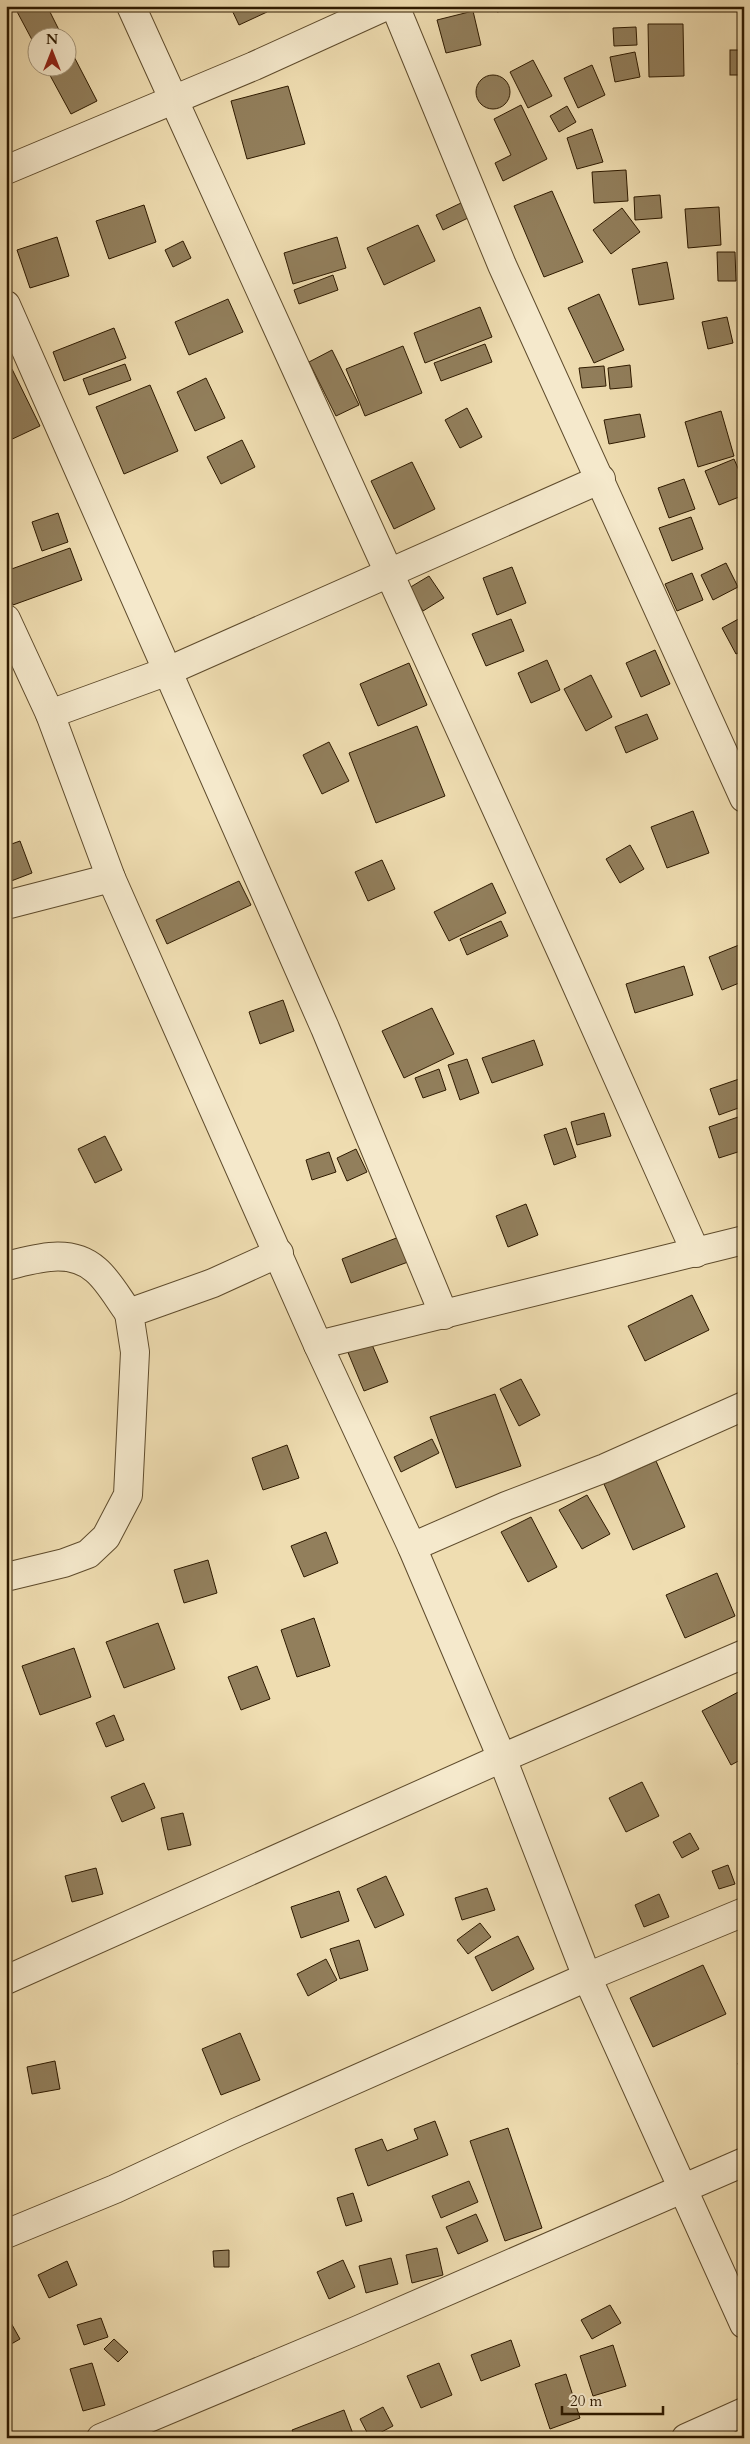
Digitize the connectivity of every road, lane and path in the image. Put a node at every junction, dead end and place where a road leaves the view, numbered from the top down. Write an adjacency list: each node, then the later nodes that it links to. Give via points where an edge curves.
1 (131, 6): 4 (street)
2 (386, 6): 4 (street)
3 (395, 6): 7 (street, via 502,265)
4 (173, 100): 5 (street); 8 (street)
5 (6, 170)
6 (6, 305): 11 (street)
7 (601, 479): 8 (street); 13 (street)
8 (389, 573): 11 (street); 18 (street)
9 (6, 619): 10 (street)
10 (16, 664): 12 (street)
11 (168, 672): 12 (street); 21 (street, via 325,1028)
12 (50, 714): 14 (street)
13 (744, 798)
14 (111, 878): 15 (street); 17 (street)
15 (6, 906)
16 (744, 1240): 18 (street)
17 (279, 1253): 20 (street, via 213,1283); 22 (street)
18 (696, 1253): 21 (street)
19 (6, 1266): 20 (street, via 50,1256 76,1259 96,1270)
20 (129, 1313): 25 (street, via 135,1352 128,1494 106,1537 88,1554)
21 (444, 1314): 22 (street)
22 (318, 1345): 24 (street)
23 (744, 1406): 24 (street)
24 (412, 1548): 27 (street)
25 (6, 1576)
26 (744, 1654): 27 (street)
27 (502, 1758): 29 (street); 30 (street)
28 (744, 1912): 29 (street)
29 (587, 1977): 32 (street); 33 (street, via 116,2189)
30 (6, 1980)
31 (744, 2162): 32 (street)
32 (682, 2187): 34 (street); 36 (street, via 367,2326)
33 (6, 2234)
34 (744, 2324)
35 (744, 2412): 37 (street)
36 (101, 2438)
37 (686, 2438)

